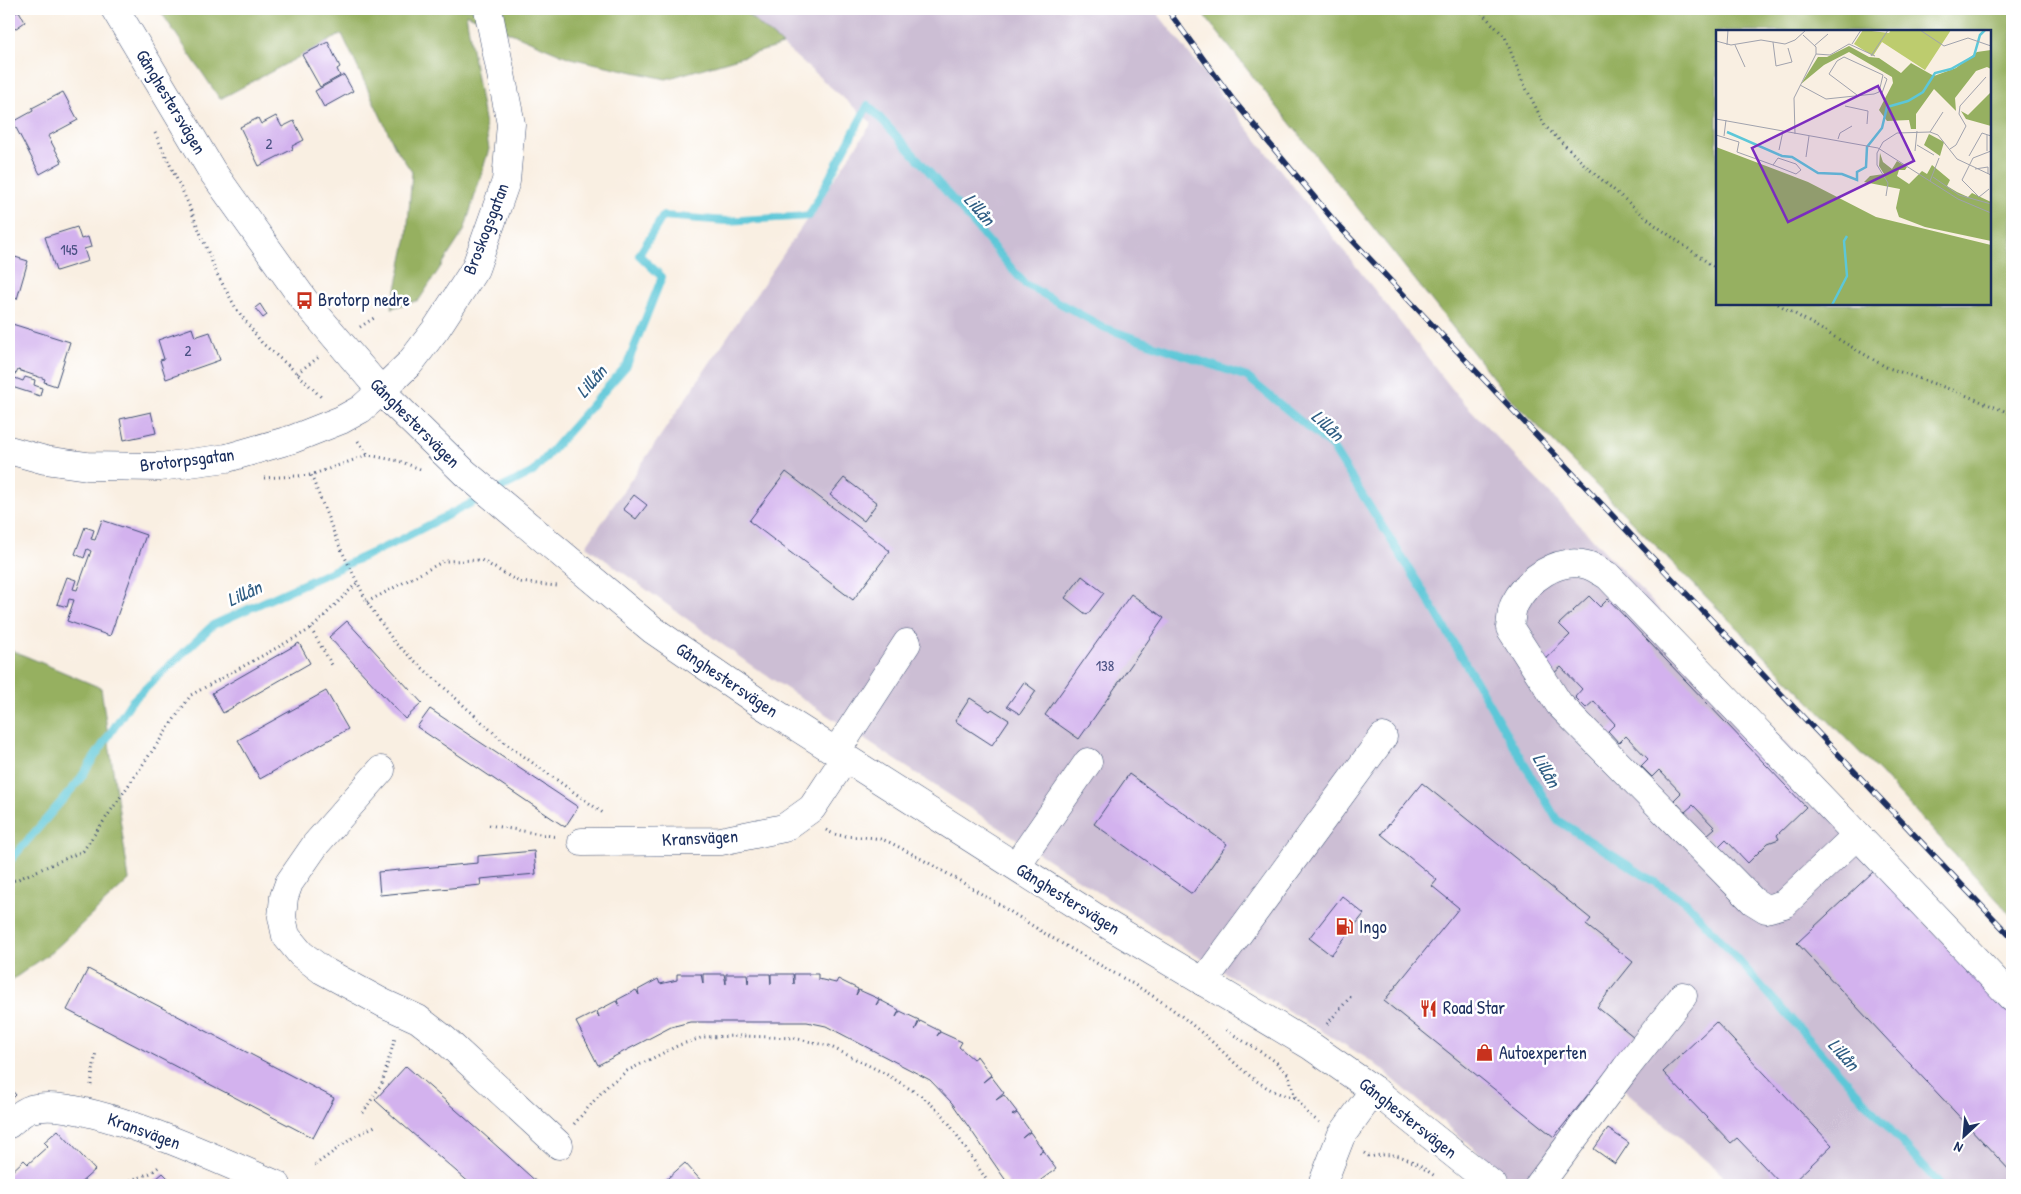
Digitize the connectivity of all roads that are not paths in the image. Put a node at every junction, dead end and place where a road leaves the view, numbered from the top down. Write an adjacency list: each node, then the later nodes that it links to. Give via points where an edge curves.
1 (115, 9): 3 (street, Gånghestersvägen, via 212,171 304,300)
2 (488, 9): 3 (street, Broskogsgatan, via 511,124 506,181 474,268 436,329 410,363)
3 (381, 391): 4 (street, Brotorpsgatan, via 361,409 341,420 227,458 160,466 86,466); 7 (street, Gånghestersvägen, via 465,473 653,630)
4 (9, 450)
5 (907, 643): 7 (street, Kransvägen)
6 (1383, 737): 13 (street)
7 (840, 755): 11 (street, Kransvägen, via 812,808 784,828 722,841); 12 (street, Gånghestersvägen)
8 (1088, 762): 12 (street)
9 (381, 770): 18 (street, via 299,866 289,883 282,917 286,936 301,954 322,970 418,1020 444,1039)
10 (1857, 835): 10 (street, via 1608,576 1588,565 1565,562 1543,573 1524,590 1513,607 1510,628 1559,704 1753,901 1766,909 1784,904); 15 (street)
11 (582, 842)
12 (1016, 866): 13 (street, Gånghestersvägen)
13 (1203, 982): 16 (street, Gånghestersvägen, via 1311,1046)
14 (1683, 996): 22 (street)
15 (2012, 998)
16 (1374, 1090): 20 (street, via 1341,1136); 21 (street, Gånghestersvägen)
17 (9, 1124): 19 (street, Kransvägen, via 30,1109 57,1107 96,1114 185,1146)
18 (559, 1145)
19 (277, 1185)
20 (1322, 1185)
21 (1493, 1185)
22 (1539, 1185)

